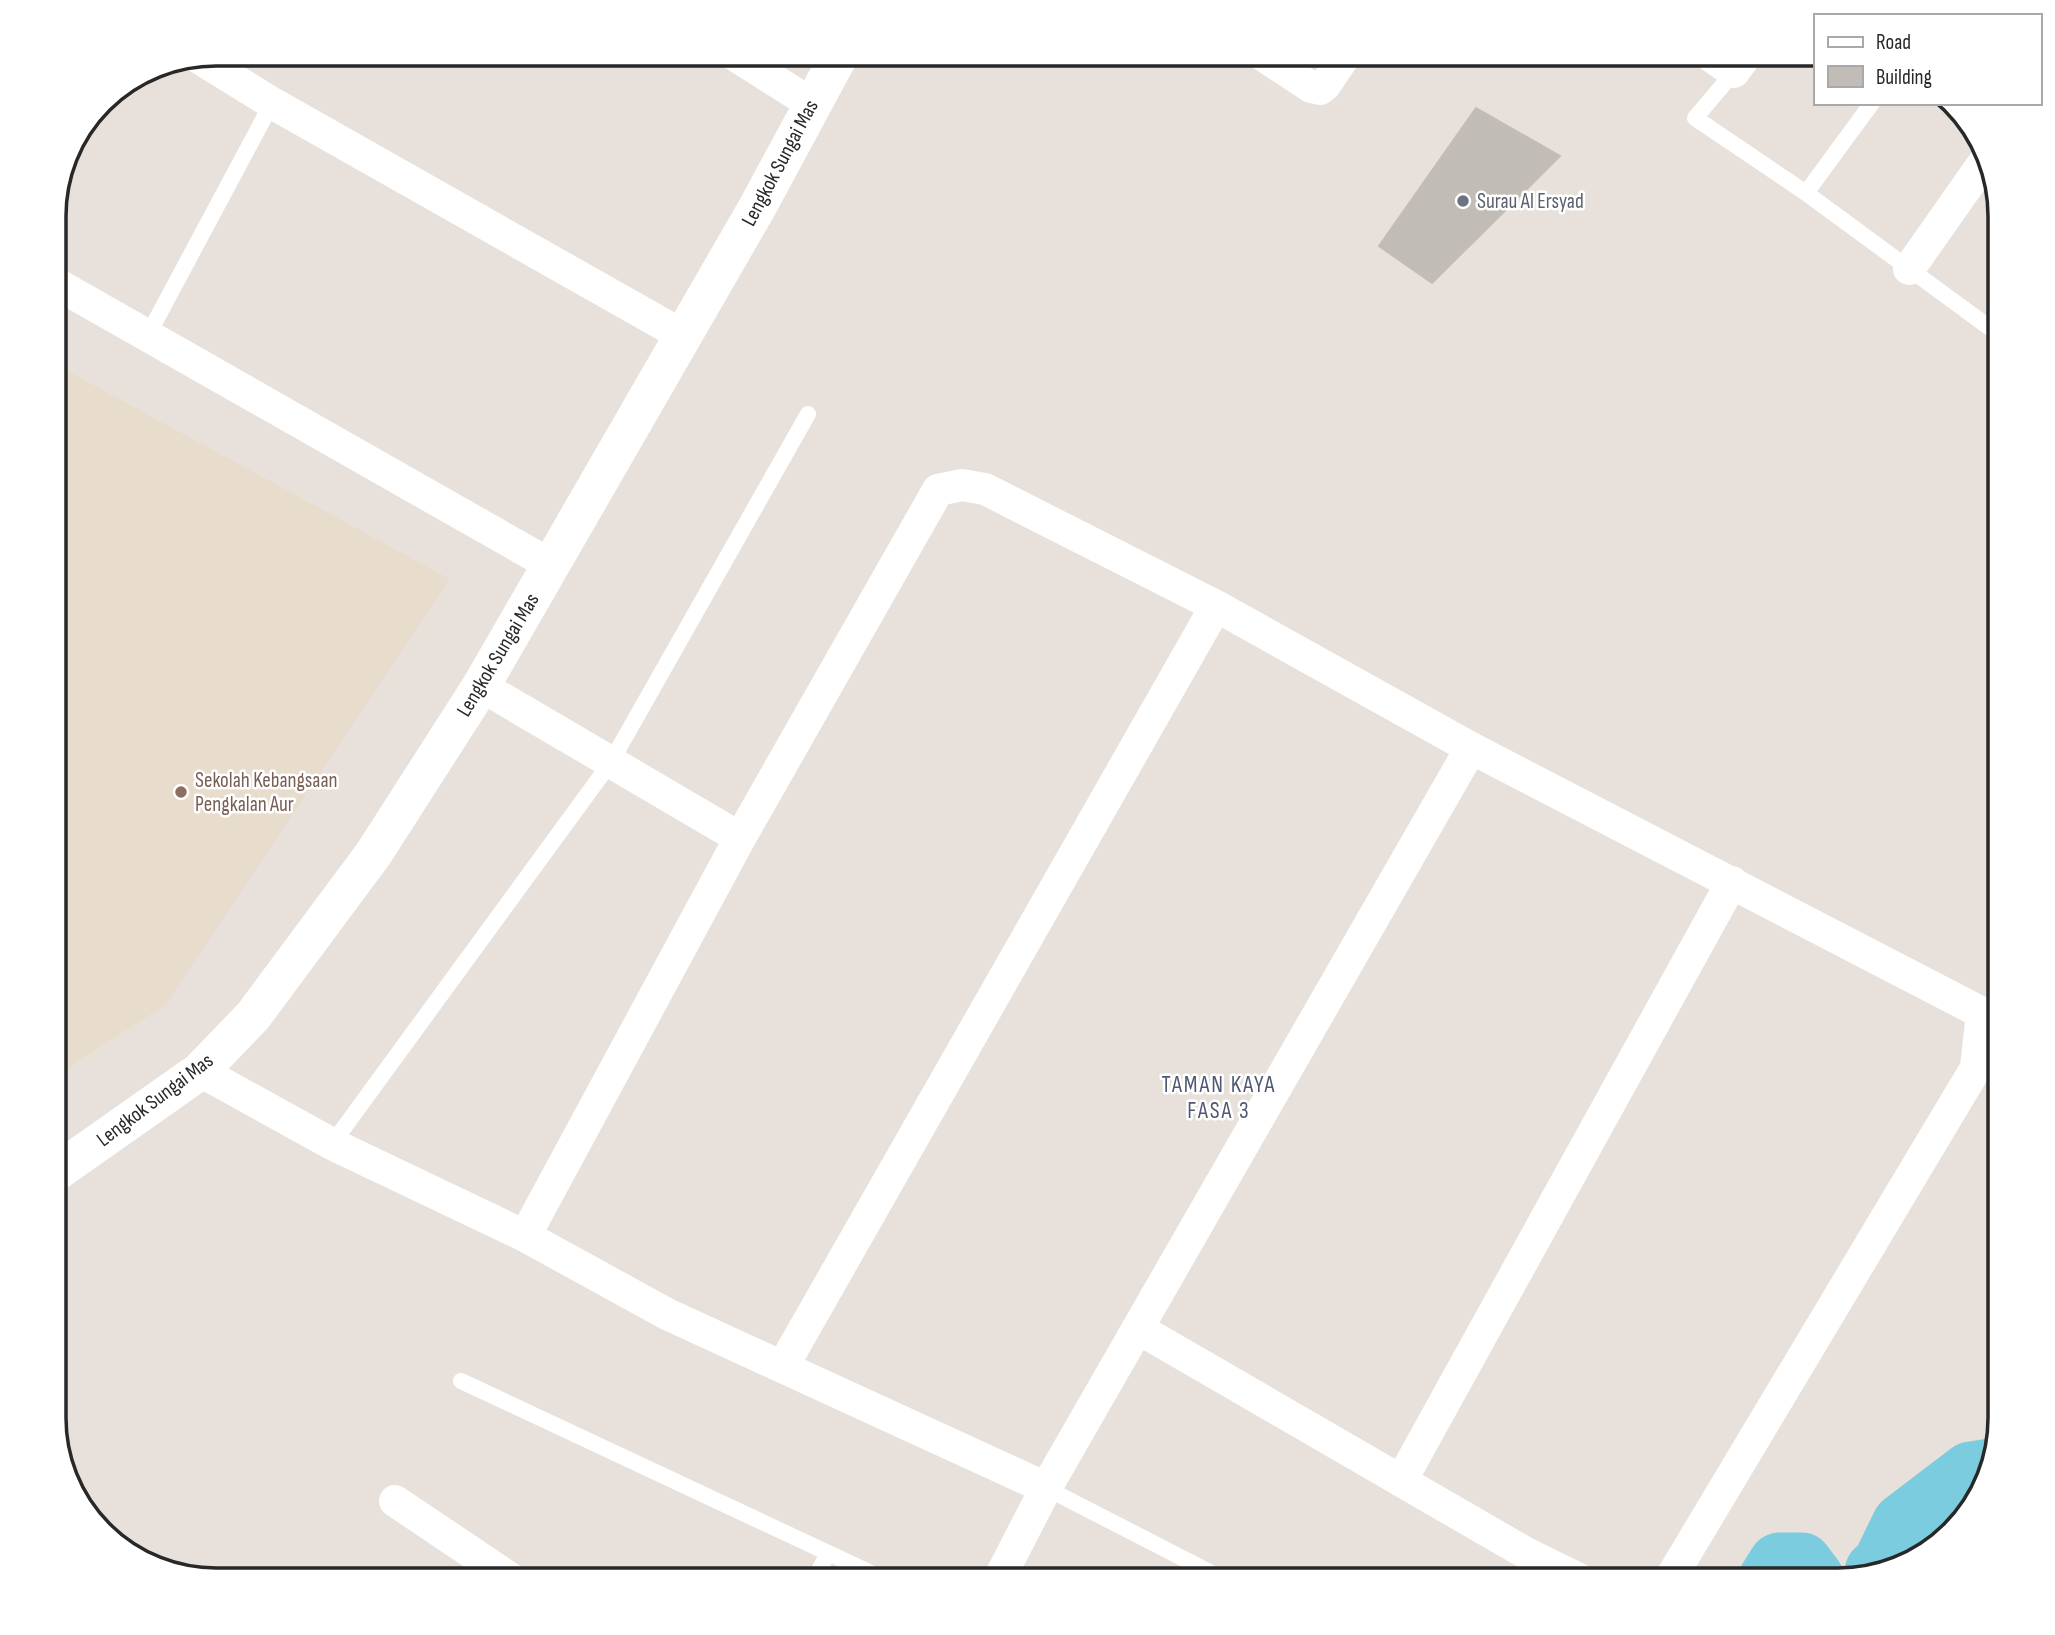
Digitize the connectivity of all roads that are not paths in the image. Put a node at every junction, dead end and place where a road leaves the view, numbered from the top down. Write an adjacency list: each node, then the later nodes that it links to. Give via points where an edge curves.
1 (1280, 66): 2 (street, via 1320,89)
2 (1338, 66)
3 (1738, 66): 11 (lane, via 1695,118)
4 (217, 67): 7 (street)
5 (753, 67): 8 (street)
6 (833, 67): 8 (street, Lengkok Sungai Mas)
7 (272, 103): 15 (lane); 16 (street)
8 (812, 104): 16 (street, Lengkok Sungai Mas)
9 (1871, 105): 11 (lane)
10 (1981, 167): 12 (street)
11 (1806, 193): 12 (lane)
12 (1909, 270): 14 (lane)
13 (67, 290): 15 (street)
14 (1988, 322)
15 (148, 335): 18 (street)
16 (682, 335): 18 (street, Lengkok Sungai Mas)
17 (808, 414): 22 (lane)
18 (551, 565): 20 (street, Lengkok Sungai Mas)
19 (1216, 606): 21 (street); 23 (street, via 985,489 962,485 938,490); 32 (street)
20 (481, 686): 22 (street); 27 (street, Lengkok Sungai Mas, via 358,875 253,1016)
21 (1471, 748): 24 (street); 31 (street)
22 (611, 762): 23 (street); 28 (lane)
23 (740, 838): 30 (street)
24 (1732, 882): 25 (street); 34 (street)
25 (1988, 1001)
26 (1988, 1015): 44 (street, via 1976,1068)
27 (200, 1072): 28 (street); 29 (street, Lengkok Sungai Mas)
28 (332, 1144): 30 (street)
29 (67, 1164)
30 (525, 1236): 32 (street, via 667,1314)
31 (1139, 1329): 34 (street); 35 (street)
32 (783, 1366): 35 (street)
33 (461, 1381): 37 (lane)
34 (1401, 1481): 43 (street)
35 (1046, 1488): 41 (street); 42 (lane)
36 (395, 1501): 38 (street)
37 (828, 1554): 39 (lane); 40 (lane)
38 (495, 1568)
39 (820, 1568)
40 (859, 1568)
41 (1006, 1568)
42 (1202, 1568)
43 (1557, 1568)
44 (1677, 1568)

